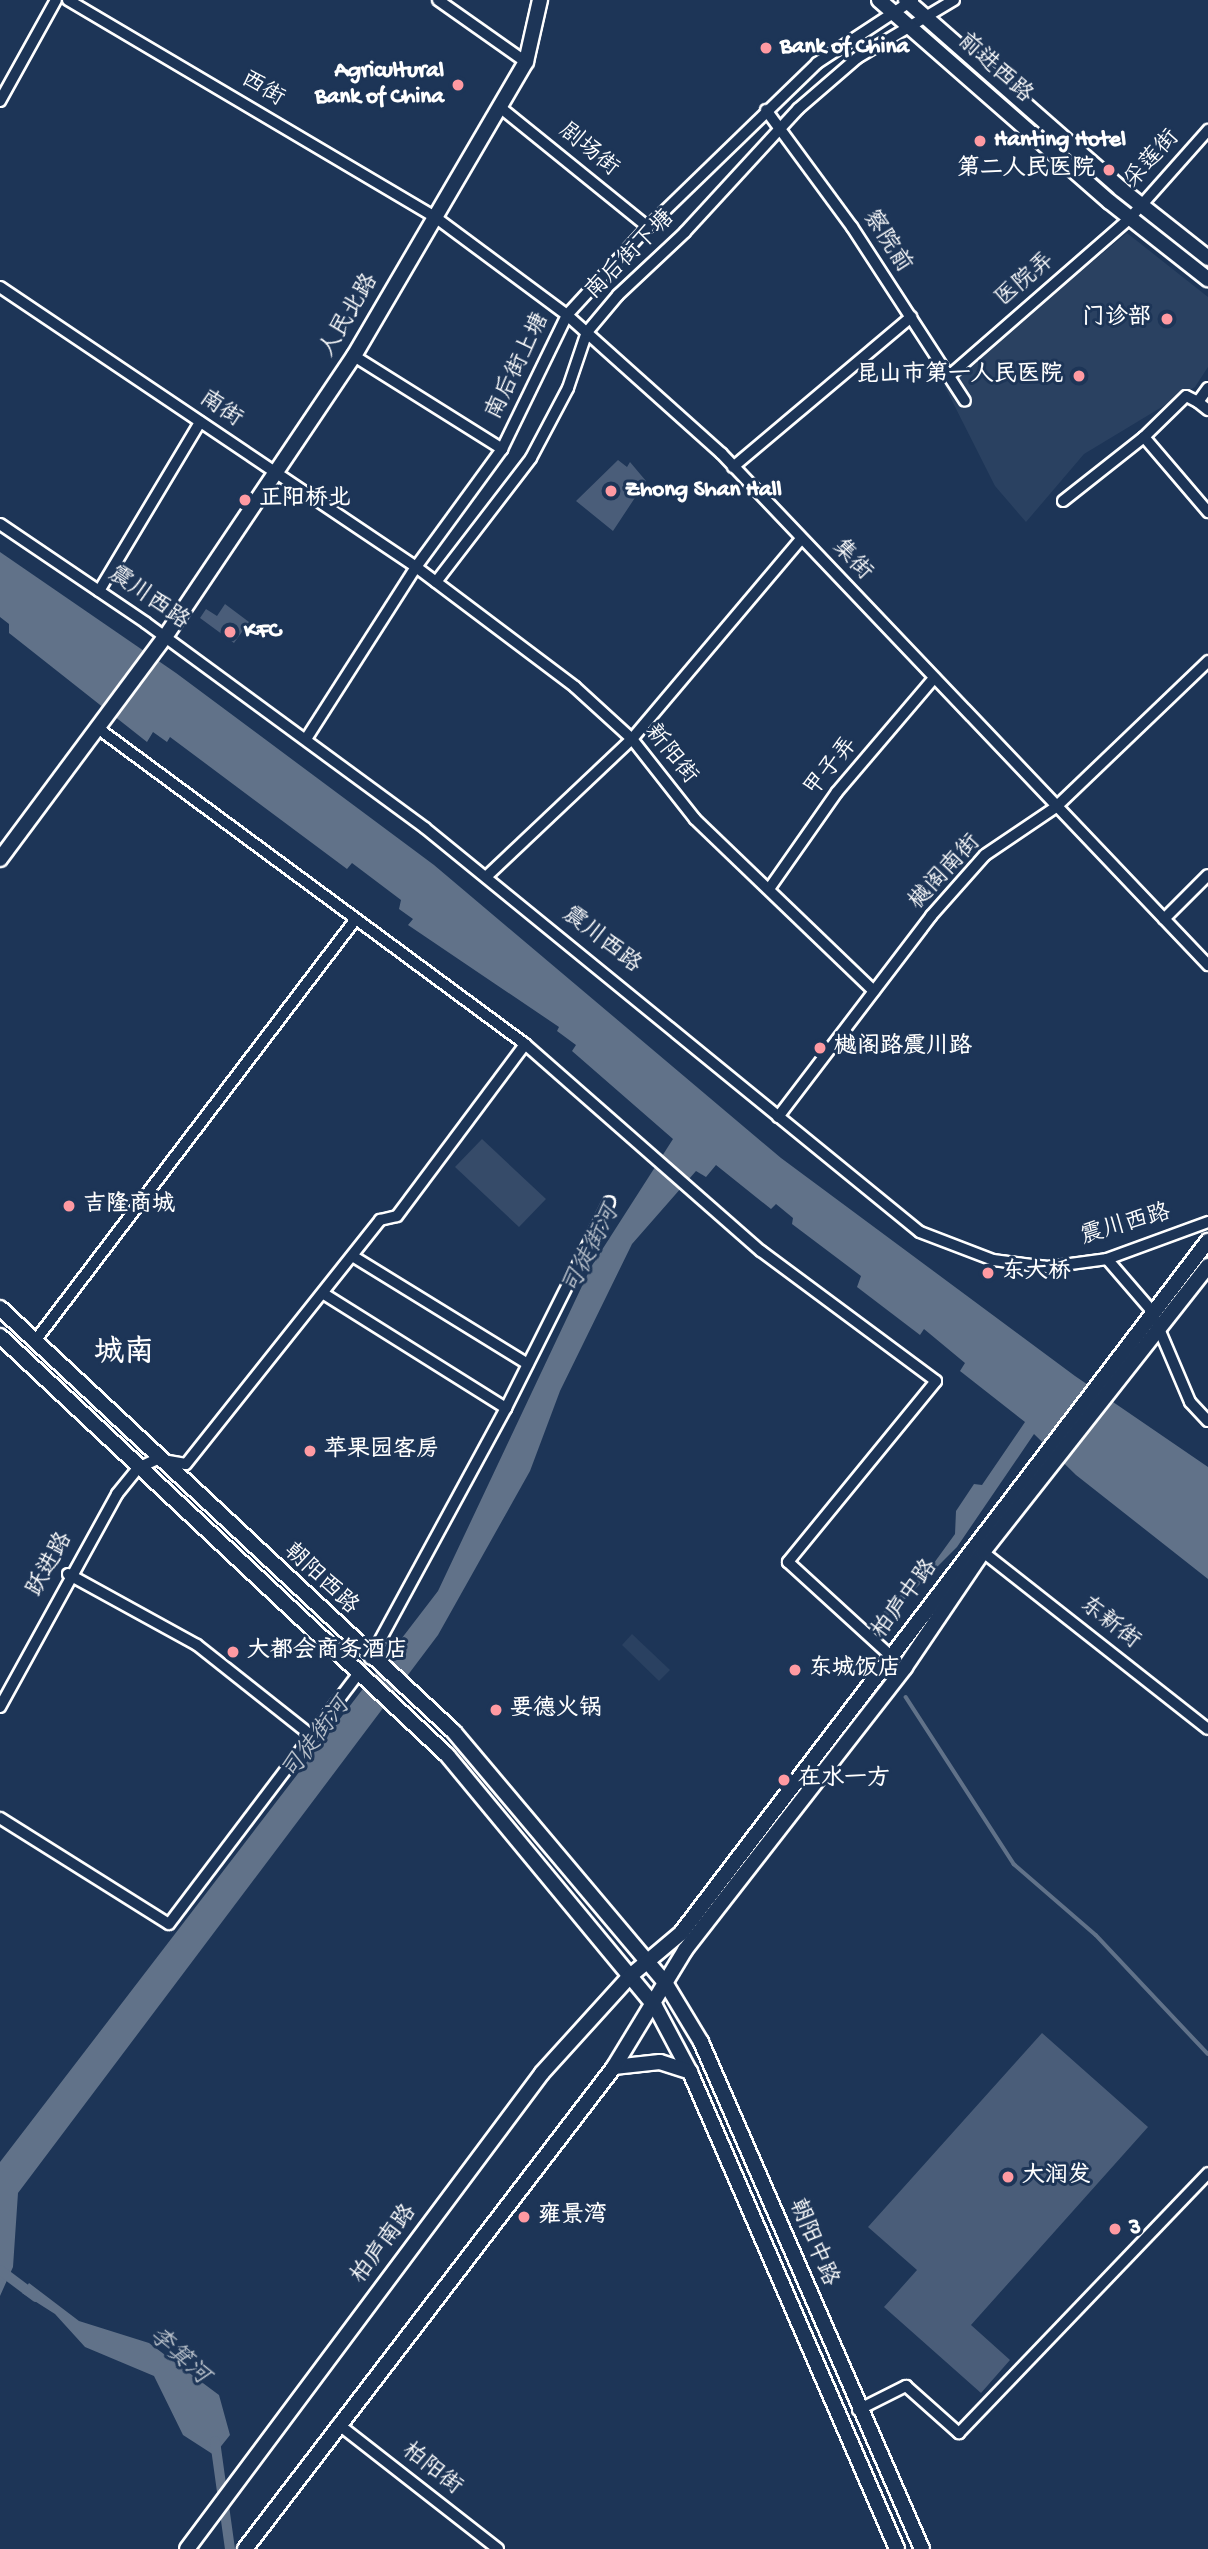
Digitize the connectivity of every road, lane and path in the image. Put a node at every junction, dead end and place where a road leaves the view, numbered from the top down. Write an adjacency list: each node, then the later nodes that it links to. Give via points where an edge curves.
1 (55, 0): 12 (street)
2 (68, 0): 18 (street, 西街)
3 (438, 0): 11 (street)
4 (540, 0): 11 (main road, 人民北路)
5 (879, 0): 8 (main road, 前进西路)
6 (954, 0): 9 (street, 南后街下塘)
7 (910, 1): 8 (street, 南后街上塘); 9 (main road, 前进西路)
8 (894, 11): 10 (main road, 前进西路); 14 (street, 南后街上塘, via 817,63)
9 (925, 16): 10 (street, 南后街下塘); 17 (main road, 前进西路)
10 (909, 24): 15 (street, 南后街下塘, via 857,58); 19 (main road, 前进西路)
11 (526, 62): 13 (main road, 人民北路)
12 (0, 102)
13 (501, 108): 18 (main road, 人民北路); 20 (street, 剧场街)
14 (766, 110): 15 (street, 察院前); 20 (street, 南后街上塘)
15 (782, 130): 25 (street, 察院前); 26 (street, 南后街下塘)
16 (1208, 130): 17 (street, 采莲街)
17 (1141, 205): 19 (street, 采莲街); 21 (main road, 前进西路)
18 (435, 217): 24 (street, 集街); 27 (main road, 人民北路)
19 (1130, 218): 22 (main road, 前进西路); 28 (street, 医院弄)
20 (648, 227): 24 (street, 南后街上塘)
21 (1208, 258)
22 (1208, 279)
23 (0, 287): 33 (street, 南街)
24 (567, 315): 26 (street, 集街); 35 (street, 南后街上塘)
25 (911, 317): 28 (street, 察院前); 36 (street)
26 (587, 332): 36 (street, 集街); 43 (street, 南后街下塘, via 568,388 537,449)
27 (354, 356): 35 (street); 37 (main road, 人民北路)
28 (949, 376): 30 (street, 察院前)
29 (1208, 388): 31 (street)
30 (965, 401)
31 (1198, 402): 32 (street); 34 (street, via 1186,396)
32 (1208, 410)
33 (200, 422): 37 (street, 南街); 44 (street)
34 (1143, 437): 38 (street); 39 (street)
35 (502, 449): 42 (street, 南后街上塘)
36 (733, 467): 41 (street, 集街)
37 (278, 475): 42 (street, 南街); 45 (main road, 人民北路)
38 (1063, 501)
39 (1208, 512)
40 (0, 524): 44 (street, 震川西路)
41 (801, 538): 47 (street, 集街); 50 (street)
42 (416, 567): 43 (street, 新阳街); 49 (street, 南后街上塘)
43 (436, 582): 50 (street, 新阳街, via 575,687)
44 (99, 591): 45 (street, 震川西路)
45 (165, 637): 48 (main road, 人民北路); 49 (street, 震川西路)
46 (1208, 661): 51 (street, 樾阁南街)
47 (934, 678): 51 (street, 集街); 55 (street, 甲子弄, via 837,792)
48 (99, 729): 52 (main road, 人民北路); 57 (street)
49 (306, 739): 54 (street, 震川西路)
50 (632, 739): 54 (street); 55 (street, 新阳街, via 695,819)
51 (1056, 807): 56 (street, 集街); 59 (street, 樾阁南街, via 985,855)
52 (0, 859)
53 (1208, 875): 56 (street)
54 (486, 877): 61 (street, 震川西路)
55 (769, 889): 59 (street, 新阳街)
56 (1164, 919): 58 (street, 集街)
57 (355, 920): 60 (street); 73 (street)
58 (1208, 965)
59 (874, 991): 61 (street, 樾阁南街)
60 (525, 1044): 65 (street, via 397,1216 380,1220); 81 (street, via 692,1195 936,1381 788,1562)
61 (778, 1116): 66 (street, 震川西路, via 920,1232 993,1260 1048,1267)
62 (608, 1202): 74 (street)
63 (1208, 1222): 66 (street, 震川西路)
64 (1208, 1241): 70 (main road, 柏庐中路)
65 (354, 1257): 68 (street); 74 (street)
66 (1107, 1259): 70 (street)
67 (1208, 1266): 71 (main road, 柏庐中路)
68 (324, 1294): 75 (street); 77 (street, via 186,1464)
69 (0, 1308): 73 (main road, 朝阳西路)
70 (1151, 1310): 71 (street); 81 (main road, 柏庐中路)
71 (1160, 1327): 76 (street, via 1190,1402); 79 (main road, 柏庐中路)
72 (0, 1336): 78 (main road, 朝阳西路)
73 (35, 1341): 77 (main road, 朝阳西路)
74 (528, 1364): 75 (street)
75 (506, 1408): 82 (street)
76 (1208, 1421)
77 (157, 1459): 78 (street); 82 (main road, 朝阳西路)
78 (138, 1468): 80 (street, 跃进路); 83 (main road, 朝阳西路)
79 (984, 1552): 85 (street, 东新街); 90 (main road, 柏庐中路, via 905,1667 685,1950)
80 (68, 1574): 84 (street, 跃进路); 86 (street, via 197,1645)
81 (892, 1657): 88 (main road, 柏庐中路, via 681,1933)
82 (374, 1662): 88 (main road, 朝阳西路, via 454,1732)
83 (360, 1678): 86 (street); 89 (main road, 朝阳西路, via 447,1755)
84 (0, 1707)
85 (1208, 1729)
86 (313, 1737): 87 (street, via 169,1924)
87 (0, 1818)
88 (648, 1962): 89 (main road, 柏庐中路); 90 (main road, 朝阳中路)
89 (630, 1976): 91 (main road, 朝阳中路); 98 (main road, 柏庐南路, via 542,2073)
90 (666, 1984): 91 (main road, 柏庐中路); 95 (main road, 朝阳中路, via 701,2042)
91 (655, 2006): 92 (main road); 93 (main road, 朝阳中路)
92 (614, 2067): 93 (main road, via 660,2062); 96 (main road)
93 (690, 2072): 100 (main road, 朝阳中路)
94 (1208, 2173): 95 (street, via 959,2433 906,2386 896,2387)
95 (858, 2410): 101 (main road, 朝阳中路)
96 (338, 2424): 97 (main road); 99 (street, 柏阳街)
97 (249, 2544)
98 (187, 2549)
99 (498, 2549)
100 (897, 2549)
101 (922, 2549)

